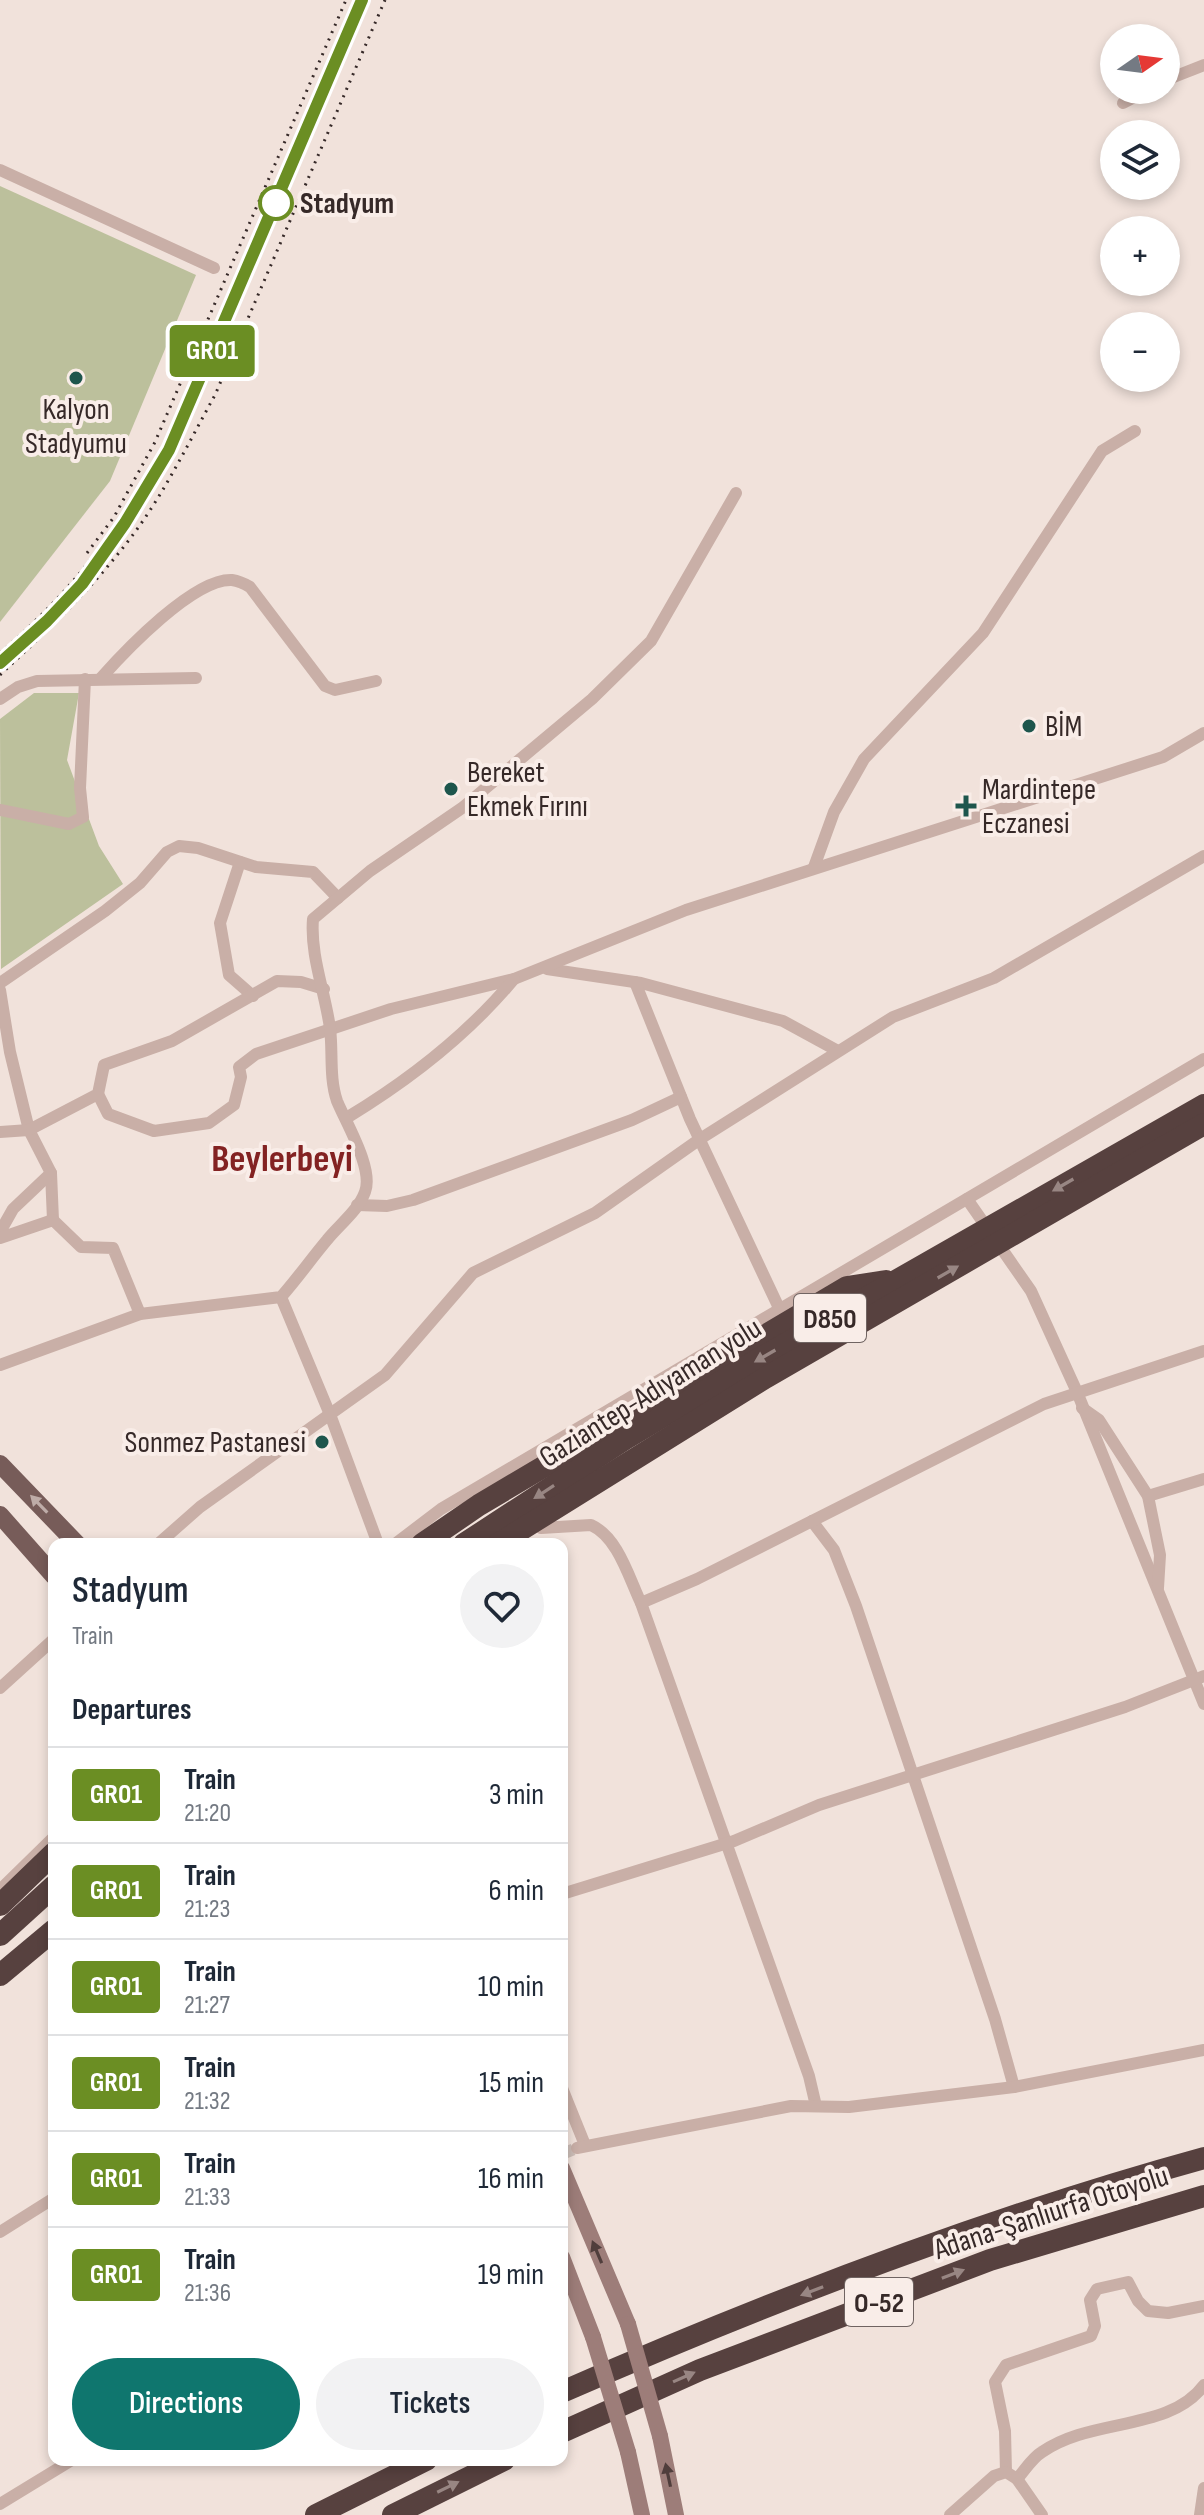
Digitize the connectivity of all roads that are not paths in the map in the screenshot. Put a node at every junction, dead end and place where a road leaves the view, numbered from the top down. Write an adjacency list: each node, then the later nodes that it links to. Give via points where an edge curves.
1 (1204, 65): 2 (street)
2 (1180, 74)
3 (0, 170): 4 (street)
4 (214, 268)
5 (1135, 431): 16 (street, via 1102,451 983,633 864,759 834,812)
6 (736, 493): 17 (street, via 651,641 592,699 462,808)
7 (101, 678): 8 (street); 9 (street); 10 (street, via 157,620 232,580 250,587 325,686 335,690)
8 (196, 678)
9 (85, 679): 11 (street, via 37,681); 13 (street, via 83,817 69,824)
10 (376, 681)
11 (0, 699)
12 (1204, 733): 16 (street, via 1163,757)
13 (0, 810)
14 (1204, 856): 26 (street, via 994,978 893,1017)
15 (240, 862): 17 (street, via 313,872); 21 (street, via 198,848 179,846 167,852 105,911); 24 (street, via 220,923 229,975)
16 (814, 867): 18 (street, via 686,910)
17 (338, 898): 22 (street, via 313,919 311,940)
18 (544, 968): 19 (street); 20 (street)
19 (514, 979): 25 (street); 31 (street, via 483,1016 388,1093)
20 (635, 982): 26 (street, via 783,1021); 29 (street)
21 (0, 983)
22 (324, 989): 24 (street, via 277,981); 25 (street)
23 (0, 990): 33 (street)
24 (253, 996): 28 (street, via 172,1041 104,1065)
25 (330, 1029): 28 (street, via 244,1063 234,1105 209,1123 154,1131 108,1114); 31 (street, via 338,1101)
26 (838, 1051): 35 (street)
27 (1204, 1059): 37 (street)
28 (98, 1094): 33 (street)
29 (681, 1097): 35 (street); 38 (street, via 413,1200)
30 (1204, 1105): 41 (highway, Gaziantep-Adıyaman yolu / D850, one-way to 41)
31 (348, 1117): 38 (street, via 368,1173)
32 (1204, 1124): 41 (highway, Gaziantep-Adıyaman yolu / D850)
33 (29, 1130): 34 (street); 36 (street)
34 (0, 1132)
35 (700, 1139): 45 (street); 51 (street, via 595,1213 473,1273 385,1375)
36 (51, 1173): 39 (street); 40 (street, via 13,1209)
37 (967, 1199): 41 (street); 45 (street)
38 (357, 1205): 44 (street)
39 (53, 1220): 42 (street); 46 (street, via 81,1247 113,1248)
40 (0, 1232)
41 (994, 1235): 43 (highway, Gaziantep-Adıyaman yolu / D850); 49 (street, via 1031,1291)
42 (0, 1238)
43 (908, 1284): 57 (highway, via 896,1314); 62 (highway, via 847,1287); 63 (highway, Gaziantep-Adıyaman yolu / D850, one-way to 63, via 625,1439); 64 (highway, Gaziantep-Adıyaman yolu / D850)
44 (281, 1297): 46 (street); 51 (street)
45 (779, 1308): 61 (street, via 441,1509)
46 (140, 1314): 48 (street)
47 (1204, 1351): 49 (street)
48 (0, 1365)
49 (1077, 1392): 50 (street); 56 (street)
50 (1082, 1408): 54 (street, via 1099,1420); 67 (street)
51 (331, 1417): 59 (street, via 200,1507); 60 (street)
52 (0, 1464): 58 (main road, one-way to 52)
53 (1204, 1479): 54 (street)
54 (1148, 1496): 67 (street, via 1160,1555)
55 (0, 1515): 66 (main road)
56 (812, 1521): 68 (street); 73 (street, via 844,1574)
57 (541, 1528): 65 (highway); 68 (street, via 598,1528 612,1544)
58 (71, 1538)
59 (165, 1538)
60 (376, 1538)
61 (403, 1538)
62 (431, 1538)
63 (473, 1538)
64 (507, 1538)
65 (525, 1538)
66 (48, 1569)
67 (1158, 1591): 70 (street)
68 (641, 1603): 75 (street)
69 (48, 1644): 71 (street)
70 (1200, 1678): 72 (street); 73 (street)
71 (0, 1688)
72 (1204, 1704)
73 (910, 1775): 75 (street); 87 (street)
74 (48, 1843): 77 (street)
75 (726, 1843): 79 (street); 89 (street)
76 (48, 1859): 80 (highway)
77 (0, 1890)
78 (48, 1891): 82 (highway)
79 (568, 1892)
80 (0, 1905)
81 (48, 1910): 84 (highway)
82 (0, 1935)
83 (48, 1935): 85 (highway)
84 (0, 1953)
85 (0, 1975)
86 (1204, 2050): 87 (street)
87 (1014, 2087): 89 (street, via 849,2107)
88 (568, 2106): 89 (street, via 581,2146 701,2121)
89 (816, 2106)
90 (1204, 2158): 98 (highway, Adana-Şanlıurfa Otoyolu / O-52, one-way to 98, via 983,2226)
91 (568, 2182): 109 (street, one-way to 91, bridge, via 628,2324)
92 (1204, 2196): 99 (highway, Adana-Şanlıurfa Otoyolu / O-52, one-way to 92, via 700,2370 990,2260)
93 (48, 2202): 94 (street)
94 (0, 2232)
95 (568, 2272): 108 (street, bridge, via 593,2337)
96 (1204, 2306): 103 (street, via 1157,2313 1143,2307 1128,2282 1101,2287 1090,2300 1095,2326 1091,2336 1001,2368 995,2382)
97 (1204, 2385): 103 (street, via 1167,2414 1111,2424 1059,2443)
98 (568, 2389)
99 (568, 2429)
100 (62, 2466): 105 (street)
101 (414, 2466): 106 (highway)
102 (492, 2466): 107 (highway, one-way to 102)
103 (1012, 2475): 110 (street, via 994,2476); 111 (street)
104 (1204, 2488): 112 (street)
105 (0, 2504)
106 (316, 2515)
107 (393, 2515)
108 (642, 2515)
109 (676, 2515)
110 (950, 2515)
111 (1042, 2515)
112 (1200, 2515)

